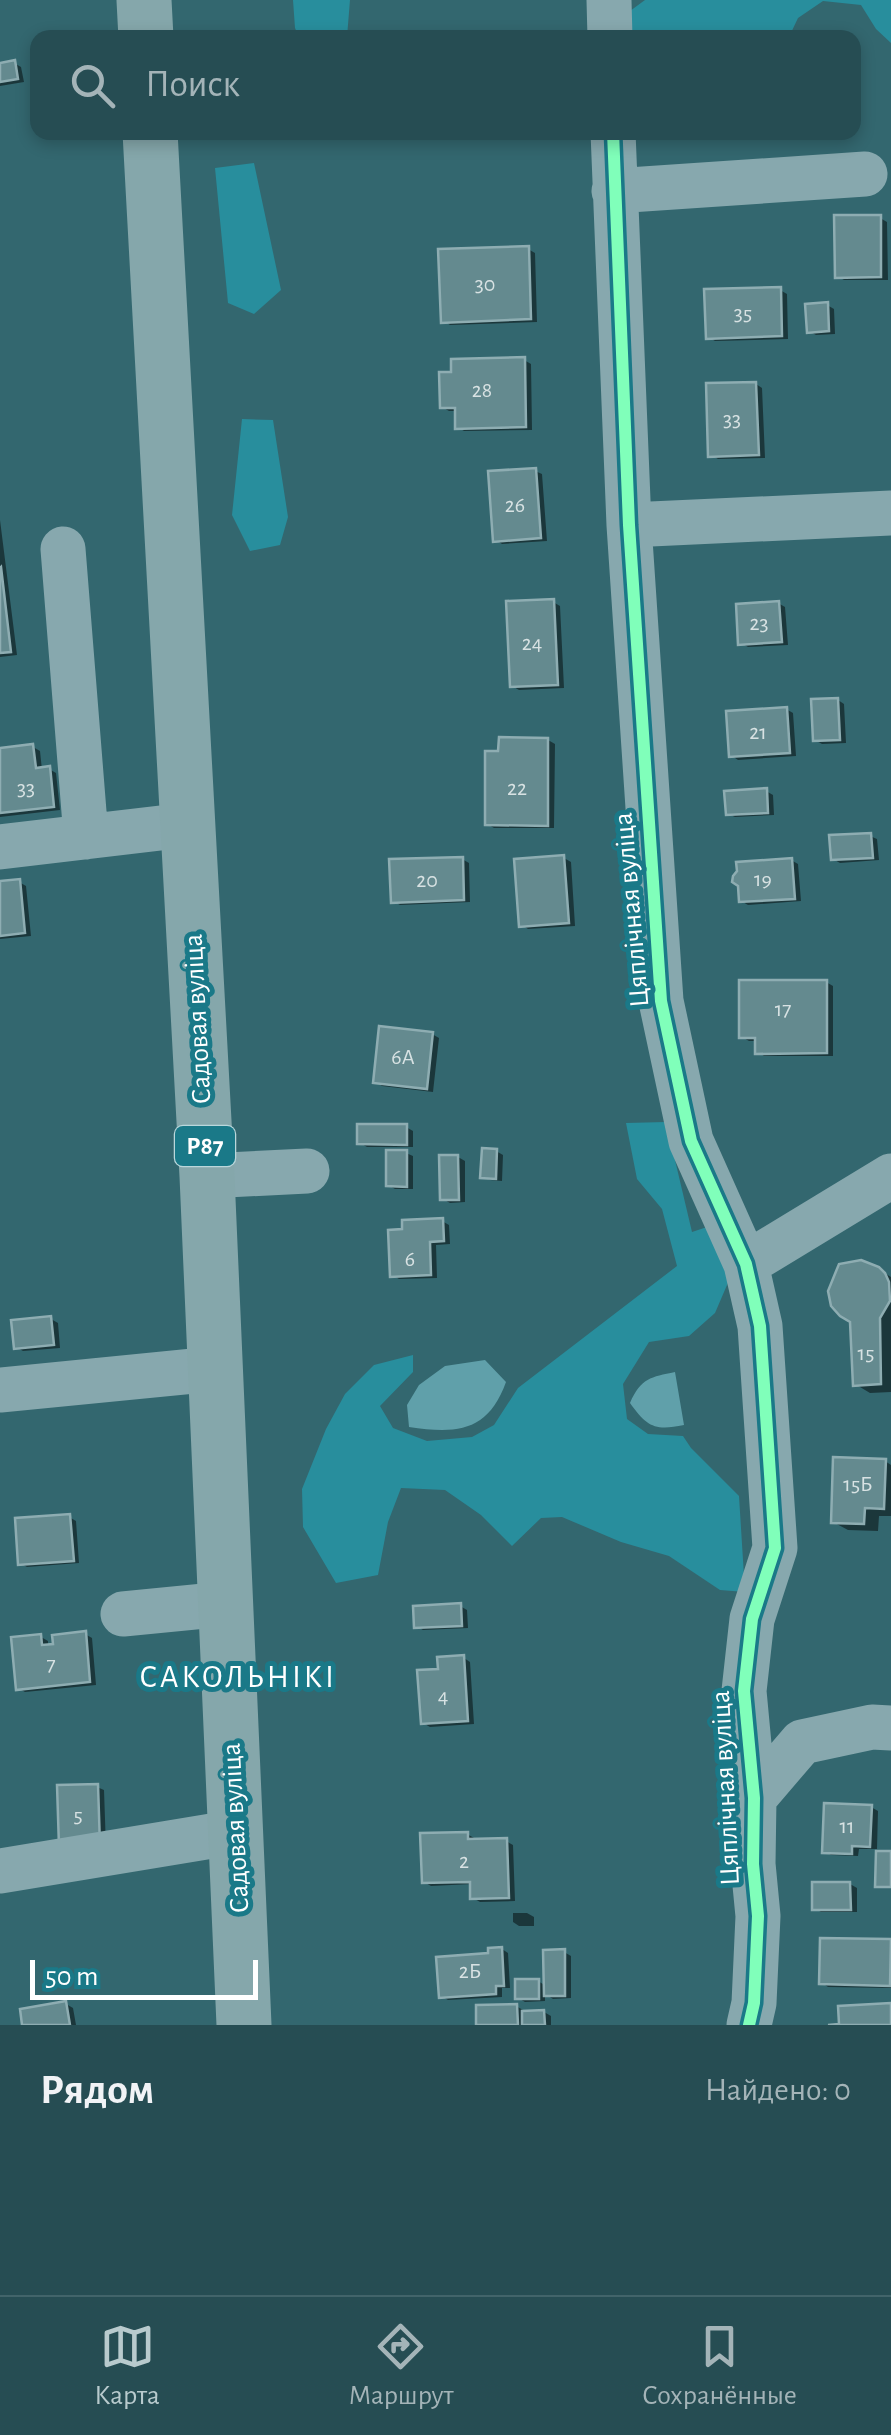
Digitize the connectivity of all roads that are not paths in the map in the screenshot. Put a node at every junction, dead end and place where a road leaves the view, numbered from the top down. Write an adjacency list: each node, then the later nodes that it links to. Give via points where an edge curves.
1 (144, 0): 3 (main road)
2 (609, 0): 4 (street)
3 (146, 30)
4 (610, 30)
5 (150, 140): 12 (main road, Садовая вуліца / Р87)
6 (613, 140): 8 (street, Цяплічная вуліца)
7 (865, 174): 8 (street)
8 (614, 191): 10 (street, Цяплічная вуліца)
9 (891, 513): 10 (street)
10 (629, 525): 18 (street, Цяплічная вуліца, via 662,1001 691,1142)
11 (63, 548): 13 (street)
12 (186, 825): 13 (street); 16 (main road, Садовая вуліца / Р87)
13 (86, 837): 14 (street)
14 (0, 846)
15 (307, 1171): 16 (street)
16 (207, 1176): 19 (main road, Садовая вуліца / Р87)
17 (891, 1176): 18 (street)
18 (746, 1264): 24 (street, Цяплічная вуліца, via 760,1326 775,1548 752,1619 744,1691)
19 (214, 1369): 20 (street); 21 (main road, Садовая вуліца / Р87)
20 (0, 1390)
21 (225, 1604): 22 (street); 25 (main road, Садовая вуліца / Р87)
22 (123, 1614)
23 (891, 1728): 24 (street, via 802,1742)
24 (754, 1798): 28 (street, Цяплічная вуліца, via 758,1916)
25 (236, 1832): 26 (street); 27 (main road, Садовая вуліца / Р87)
26 (0, 1871)
27 (244, 2025)
28 (749, 2025)

